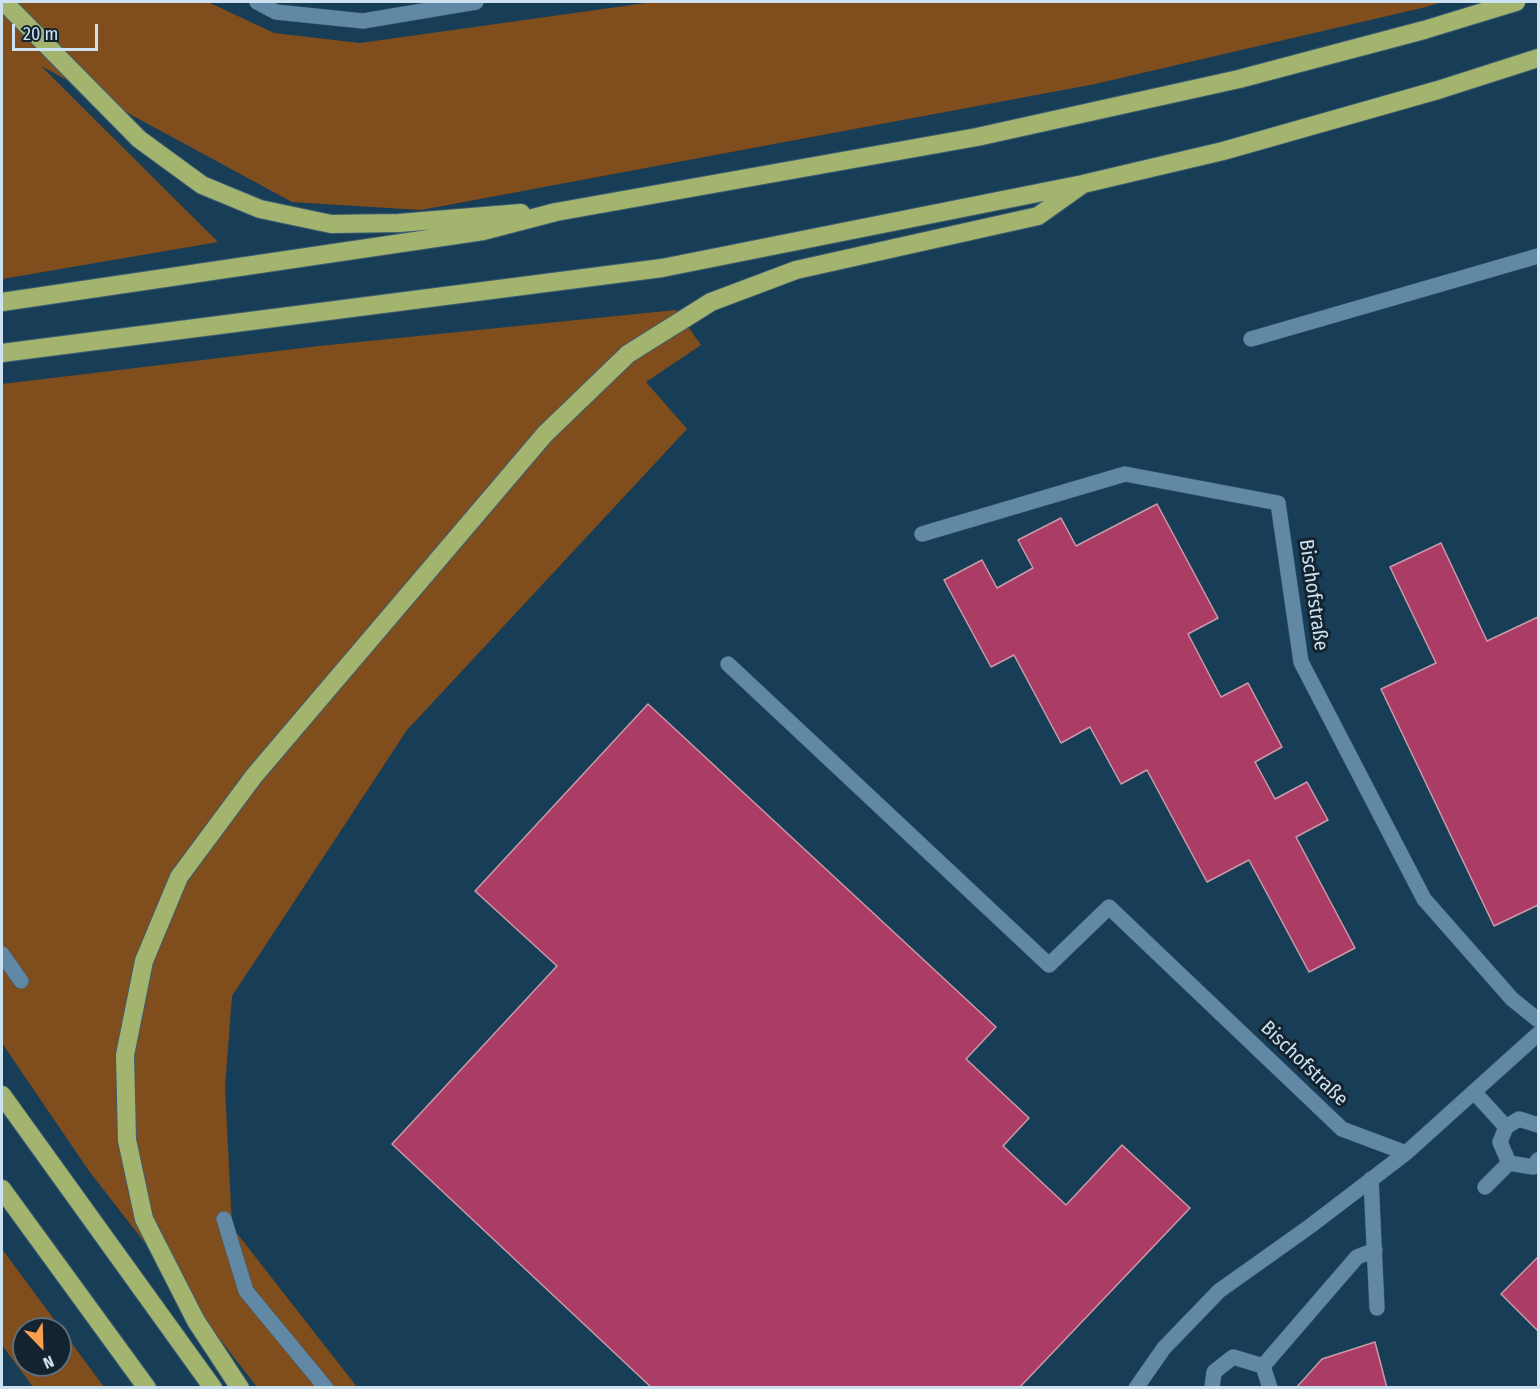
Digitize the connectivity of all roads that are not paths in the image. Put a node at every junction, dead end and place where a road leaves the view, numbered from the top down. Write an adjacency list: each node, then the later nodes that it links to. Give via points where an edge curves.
1 (4, 2): 7 (highway, via 139,139 202,185 260,209 332,224)
2 (257, 2): 3 (street, via 276,12 363,21)
3 (476, 2)
4 (1516, 2): 7 (highway, via 1239,79 977,137)
5 (1539, 58): 6 (highway, via 1223,151)
6 (1083, 184): 11 (highway, via 662,268); 34 (highway, via 1038,216 796,270 711,302 628,354 545,434 254,776 179,877 144,961 125,1055 127,1140 144,1219 196,1321)
7 (556, 212): 9 (highway, via 483,231)
8 (1539, 256): 10 (street)
9 (2, 302)
10 (1251, 339)
11 (2, 353)
12 (922, 534): 16 (street, Bischofstraße, via 1125,474 1278,503 1301,662 1424,898 1512,999)
13 (728, 664): 22 (street, Bischofstraße, via 1049,965 1109,907 1342,1129)
14 (2, 954): 15 (street)
15 (21, 981)
16 (1539, 1020)
17 (1539, 1034): 18 (street)
18 (1475, 1093): 21 (street); 22 (street)
19 (2, 1095): 33 (highway)
20 (1539, 1125): 21 (street, via 1519,1119)
21 (1506, 1127): 24 (street, via 1500,1142)
22 (1406, 1153): 25 (street)
23 (1539, 1160): 24 (street, via 1533,1167)
24 (1509, 1163): 26 (street)
25 (1371, 1179): 29 (street); 36 (street, via 1220,1291 1164,1348)
26 (1485, 1186)
27 (2, 1189): 32 (highway)
28 (224, 1219): 35 (street, via 246,1291)
29 (1375, 1250): 30 (street); 31 (street, via 1357,1257)
30 (1377, 1308)
31 (1263, 1366): 37 (street, via 1233,1357 1214,1372); 38 (street)
32 (147, 1388)
33 (213, 1388)
34 (240, 1388)
35 (326, 1388)
36 (1136, 1388)
37 (1212, 1388)
38 (1270, 1388)

